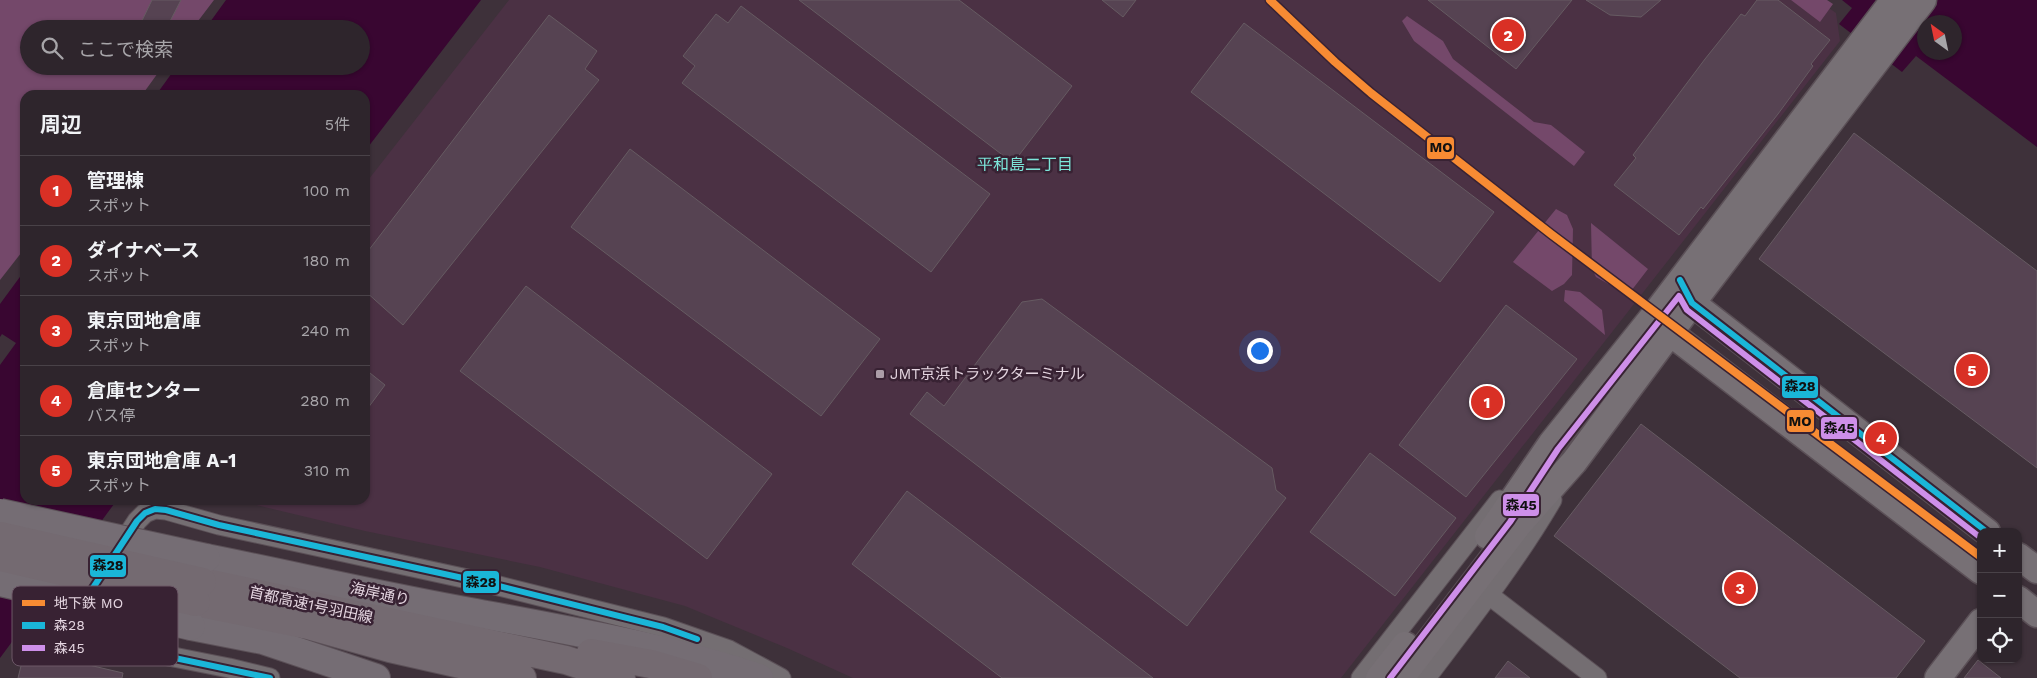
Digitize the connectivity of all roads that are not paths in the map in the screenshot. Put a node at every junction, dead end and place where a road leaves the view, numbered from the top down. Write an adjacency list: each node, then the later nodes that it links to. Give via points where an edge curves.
1 (1894, 0): 3 (street)
2 (1923, 0): 3 (street)
3 (1859, 64): 4 (street)
4 (1686, 291): 5 (street); 9 (street)
5 (1660, 325): 6 (street); 7 (street); 13 (street)
6 (1551, 444): 39 (street, via 1492,509); 40 (street, via 1503,517)
7 (1574, 462): 24 (street, via 1530,536); 41 (street, via 1519,524)
8 (0, 513): 23 (main road, 海岸通り, bridge)
9 (1982, 528)
10 (0, 536): 19 (highway, 首都高速1号羽田線, bridge)
11 (0, 557): 18 (highway, 首都高速1号羽田線, bridge)
12 (2022, 559): 14 (street)
13 (1977, 568)
14 (2037, 570)
15 (0, 582): 16 (main road, 海岸通り, bridge)
16 (80, 586)
17 (94, 586): 38 (street, via 137,521 155,509 166,510 663,627 729,650)
18 (165, 586)
19 (178, 586)
20 (178, 586): 23 (highway, 首都高速1号羽田線, bridge)
21 (178, 588): 23 (highway, 首都高速1号羽田線, bridge)
22 (178, 591): 23 (main road, 海岸通り, bridge)
23 (199, 592): 28 (highway, 首都高速1号羽田線); 29 (highway, 首都高速1号羽田線); 32 (main road, 海岸通り, via 263,640); 37 (main road, 海岸通り, via 475,613 612,638)
24 (1489, 595): 42 (street); 43 (street)
25 (2022, 602): 26 (street)
26 (2037, 614)
27 (1977, 627): 44 (street)
28 (481, 642): 35 (highway, 首都高速1号羽田線, via 566,660); 36 (highway, via 512,637 651,664)
29 (390, 648): 33 (highway); 34 (highway, 首都高速1号羽田線)
30 (178, 658): 31 (street)
31 (270, 678)
32 (376, 678)
33 (449, 678)
34 (522, 678)
35 (621, 678)
36 (698, 678)
37 (759, 678)
38 (781, 678)
39 (1361, 678)
40 (1380, 678)
41 (1401, 678)
42 (1426, 678)
43 (1597, 678)
44 (1938, 678)

